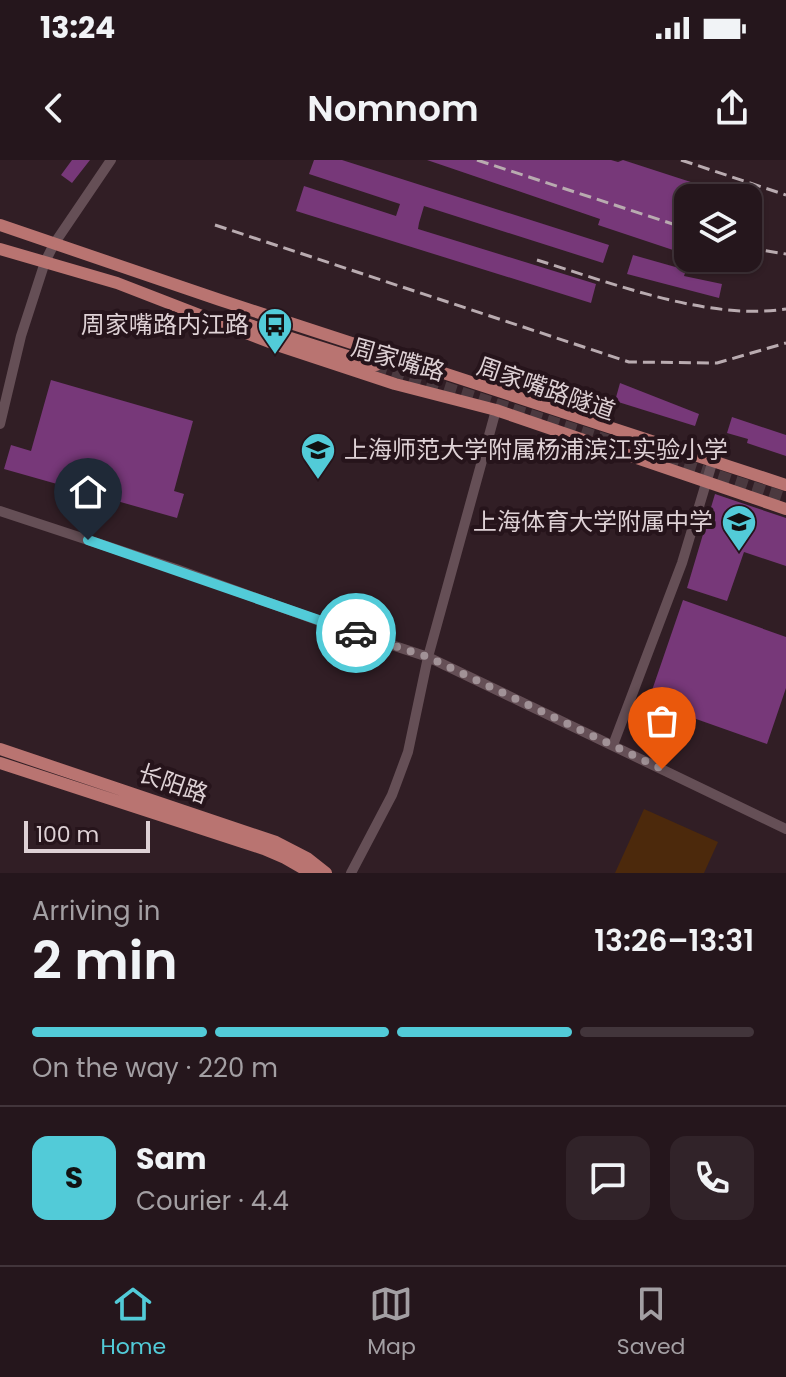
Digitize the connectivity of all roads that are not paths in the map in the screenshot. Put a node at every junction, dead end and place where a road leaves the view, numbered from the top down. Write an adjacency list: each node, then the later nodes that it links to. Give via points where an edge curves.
1 (111, 160): 3 (street)
2 (0, 225): 3 (main road, 周家嘴路)
3 (54, 244): 5 (street); 7 (main road, 周家嘴路)
4 (0, 249): 5 (main road, 周家嘴路)
5 (45, 262): 6 (main road, 周家嘴路); 9 (street)
6 (117, 283): 7 (main road, 周家嘴路隧道); 8 (main road, 周家嘴路, via 277,345)
7 (380, 360): 10 (main road, 周家嘴路); 11 (main road, 周家嘴路隧道)
8 (496, 410): 12 (main road, 周家嘴路); 16 (street)
9 (0, 424)
10 (713, 460): 12 (street); 13 (main road, 周家嘴路)
11 (694, 461)
12 (706, 479): 14 (main road, 周家嘴路); 17 (street, via 682,563)
13 (786, 485)
14 (786, 509)
15 (0, 511): 16 (street)
16 (428, 657): 17 (street); 23 (street, via 400,775)
17 (613, 745): 20 (street)
18 (0, 749): 22 (main road, 长阳路, via 276,842)
19 (0, 763): 21 (main road, 长阳路, via 264,849)
20 (786, 829)
21 (311, 873)
22 (326, 873)
23 (351, 873)

